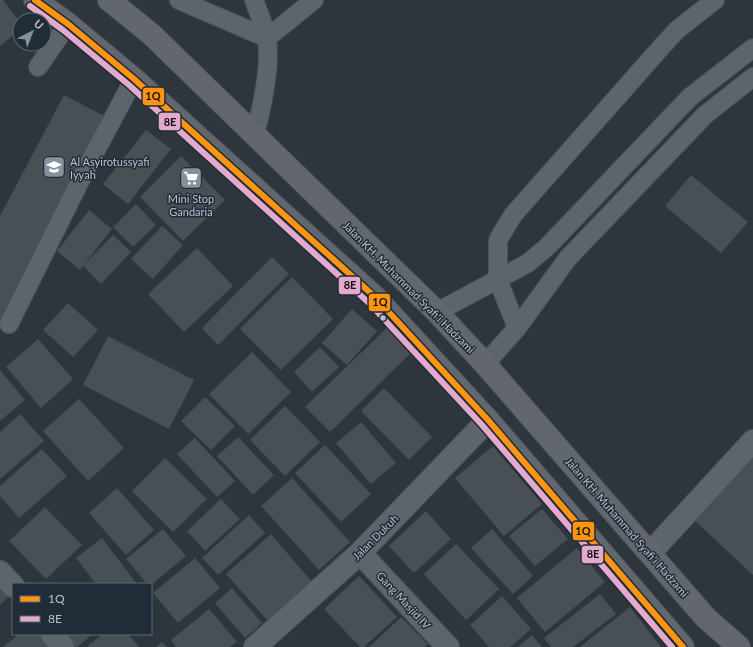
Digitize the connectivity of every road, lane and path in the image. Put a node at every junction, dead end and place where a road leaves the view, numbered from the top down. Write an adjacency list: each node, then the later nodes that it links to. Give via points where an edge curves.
1 (108, 0): 13 (main road, Jalan KH. Muhammad Syafi'i Hadzami, via 151,34)
2 (179, 0): 8 (lane)
3 (254, 0): 8 (lane)
4 (314, 0): 8 (lane)
5 (713, 0): 14 (lane, via 668,39 513,215 498,240)
6 (47, 3): 7 (main road)
7 (68, 24): 10 (lane); 12 (main road)
8 (267, 38): 13 (lane, via 268,52 262,105)
9 (753, 48): 14 (lane, via 690,97 548,246 528,264)
10 (38, 68)
11 (753, 77): 17 (lane, via 705,115 568,258)
12 (134, 79): 16 (lane); 19 (main road, via 375,297)
13 (255, 134): 15 (main road, Jalan KH. Muhammad Syafi'i Hadzami)
14 (498, 280): 15 (lane); 17 (lane)
15 (437, 312): 18 (main road, Jalan KH. Muhammad Syafi'i Hadzami)
16 (9, 324)
17 (517, 328): 18 (lane)
18 (485, 364): 22 (main road, Jalan KH. Muhammad Syafi'i Hadzami)
19 (488, 420): 21 (street, Jalan Dukuh); 29 (main road)
20 (753, 441): 22 (street)
21 (360, 553): 27 (street, Jalan Dukuh); 28 (street, Gang Masjid IV)
22 (650, 553): 30 (main road, Jalan KH. Muhammad Syafi'i Hadzami, via 706,618)
23 (0, 572): 24 (street)
24 (12, 585)
25 (53, 635): 26 (street)
26 (63, 647)
27 (255, 647)
28 (448, 647)
29 (683, 647)
30 (739, 647)

